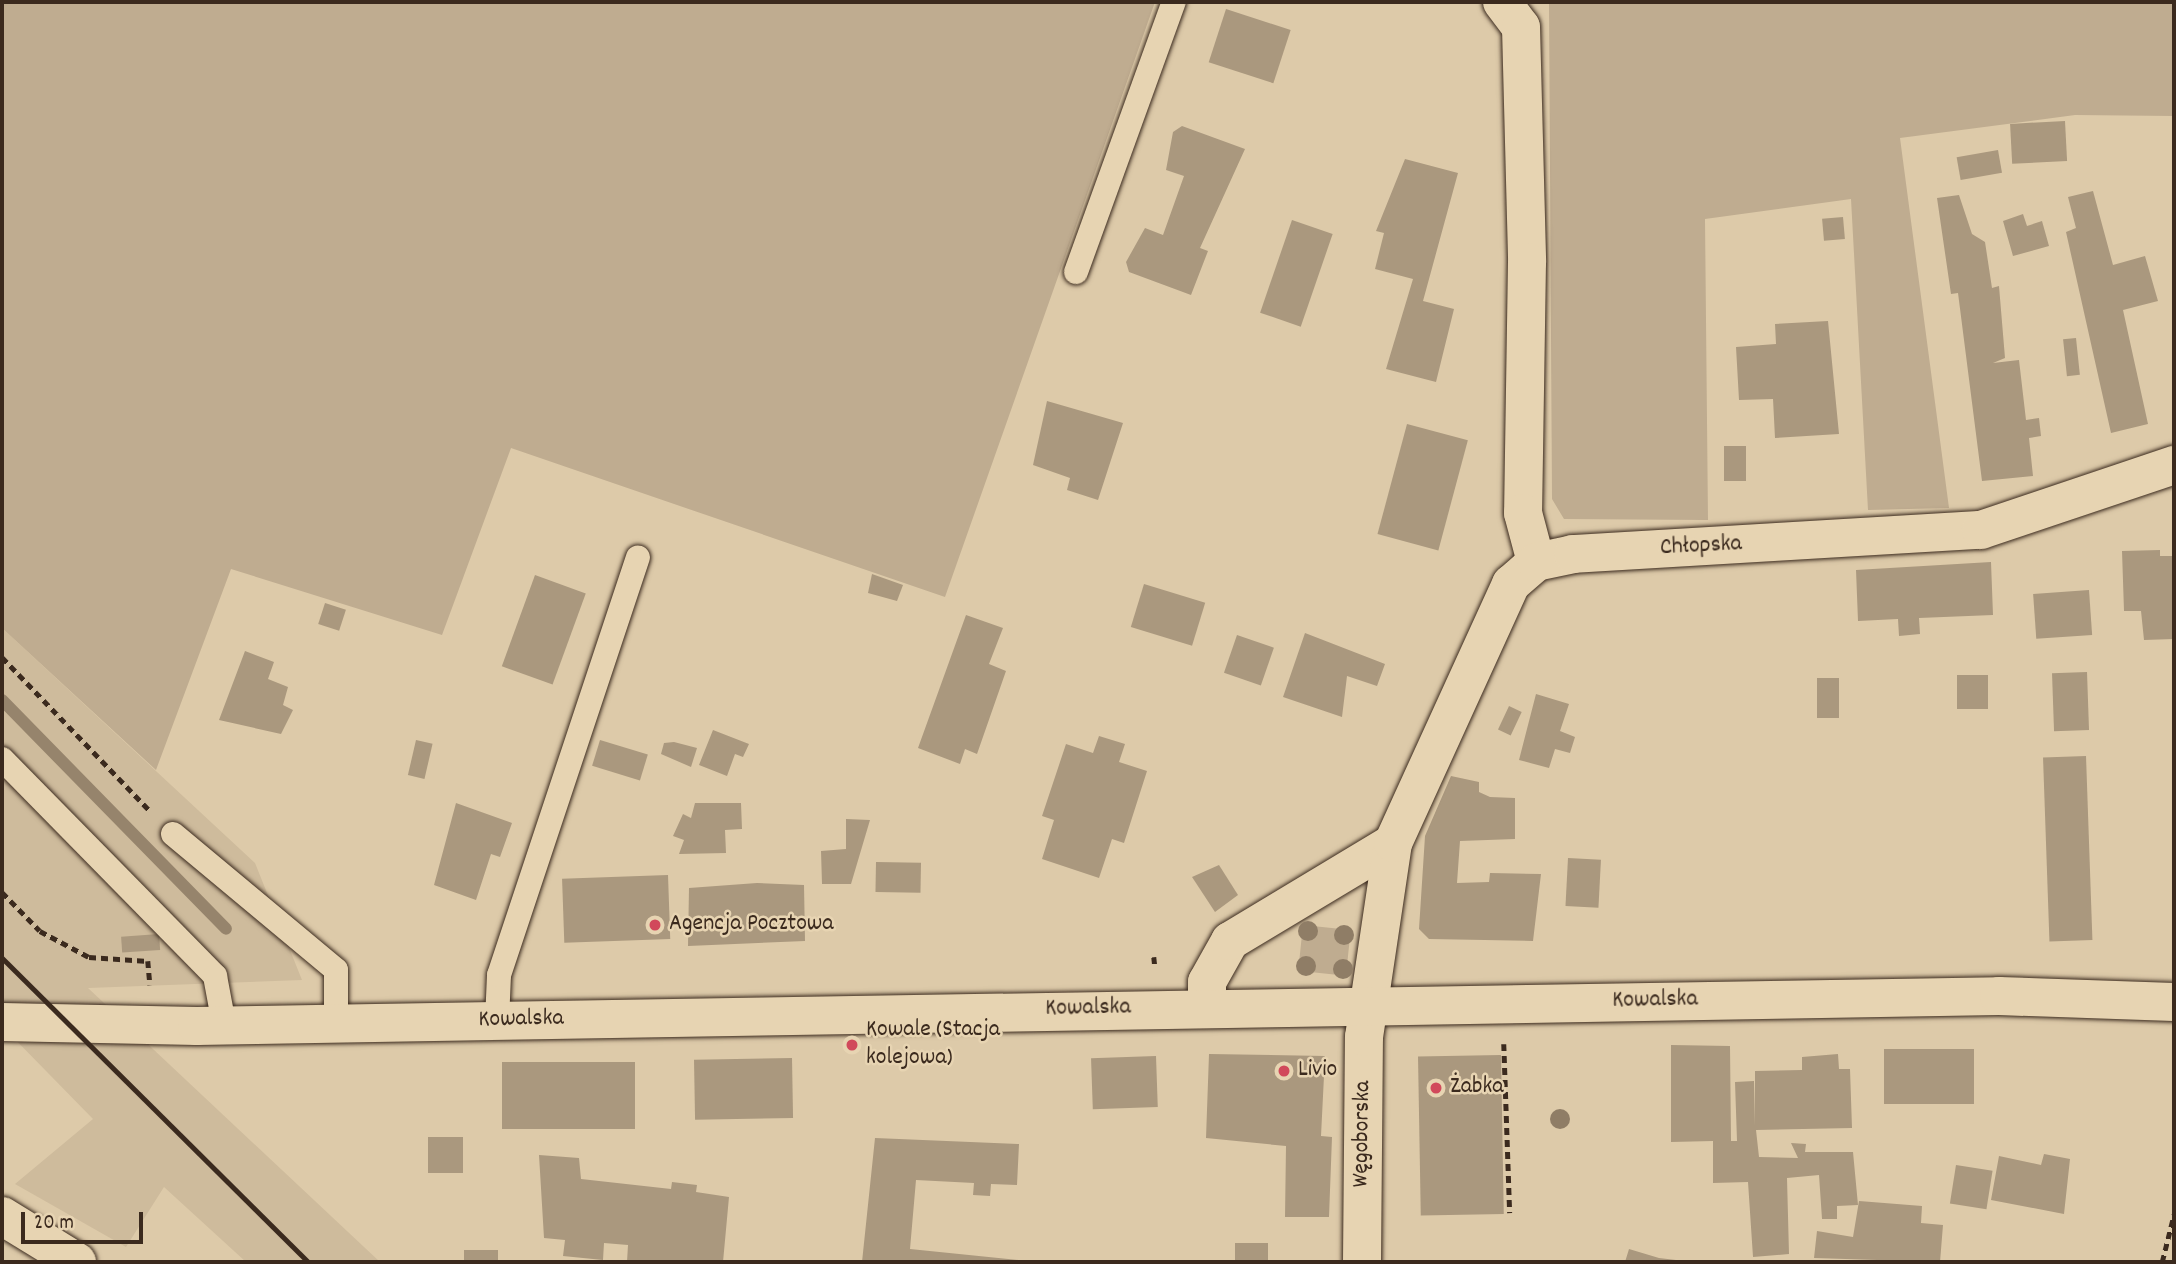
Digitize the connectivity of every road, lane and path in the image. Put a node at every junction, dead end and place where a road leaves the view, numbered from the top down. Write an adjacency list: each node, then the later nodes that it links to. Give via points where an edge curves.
1 (1174, 2): 3 (lane)
2 (1502, 2): 6 (street, via 1521,27 1527,262 1523,513)
3 (1076, 272)
4 (2174, 465): 6 (street, Chłopska, via 1981,530 1573,554)
5 (638, 558): 18 (lane, via 499,975)
6 (1536, 562): 10 (street, Chłopska, via 1511,584 1493,612)
7 (2, 657): 9 (path)
8 (2, 759): 20 (lane, via 215,976)
9 (173, 834): 21 (lane, via 336,970)
10 (1393, 843): 16 (street, Chłopska); 17 (street, via 1230,941 1208,982)
11 (2, 892): 14 (path, via 40,931 89,957 148,961)
12 (1154, 957): 13 (path)
13 (1155, 967)
14 (152, 1000)
15 (2174, 1002): 16 (street, Kowalska, via 1999,996)
16 (1370, 1006): 17 (street, Kowalska); 27 (street, Węgoborska)
17 (1207, 1007): 18 (street, Kowalska)
18 (497, 1021): 21 (street, Kowalska)
19 (2, 1022): 20 (street, Kowalska)
20 (224, 1024): 21 (street, Kowalska)
21 (336, 1024)
22 (1504, 1038): 23 (path)
23 (1510, 1213)
24 (2174, 1214): 28 (path)
25 (2, 1216): 26 (street)
26 (77, 1262)
27 (1362, 1262)
28 (2162, 1262)

